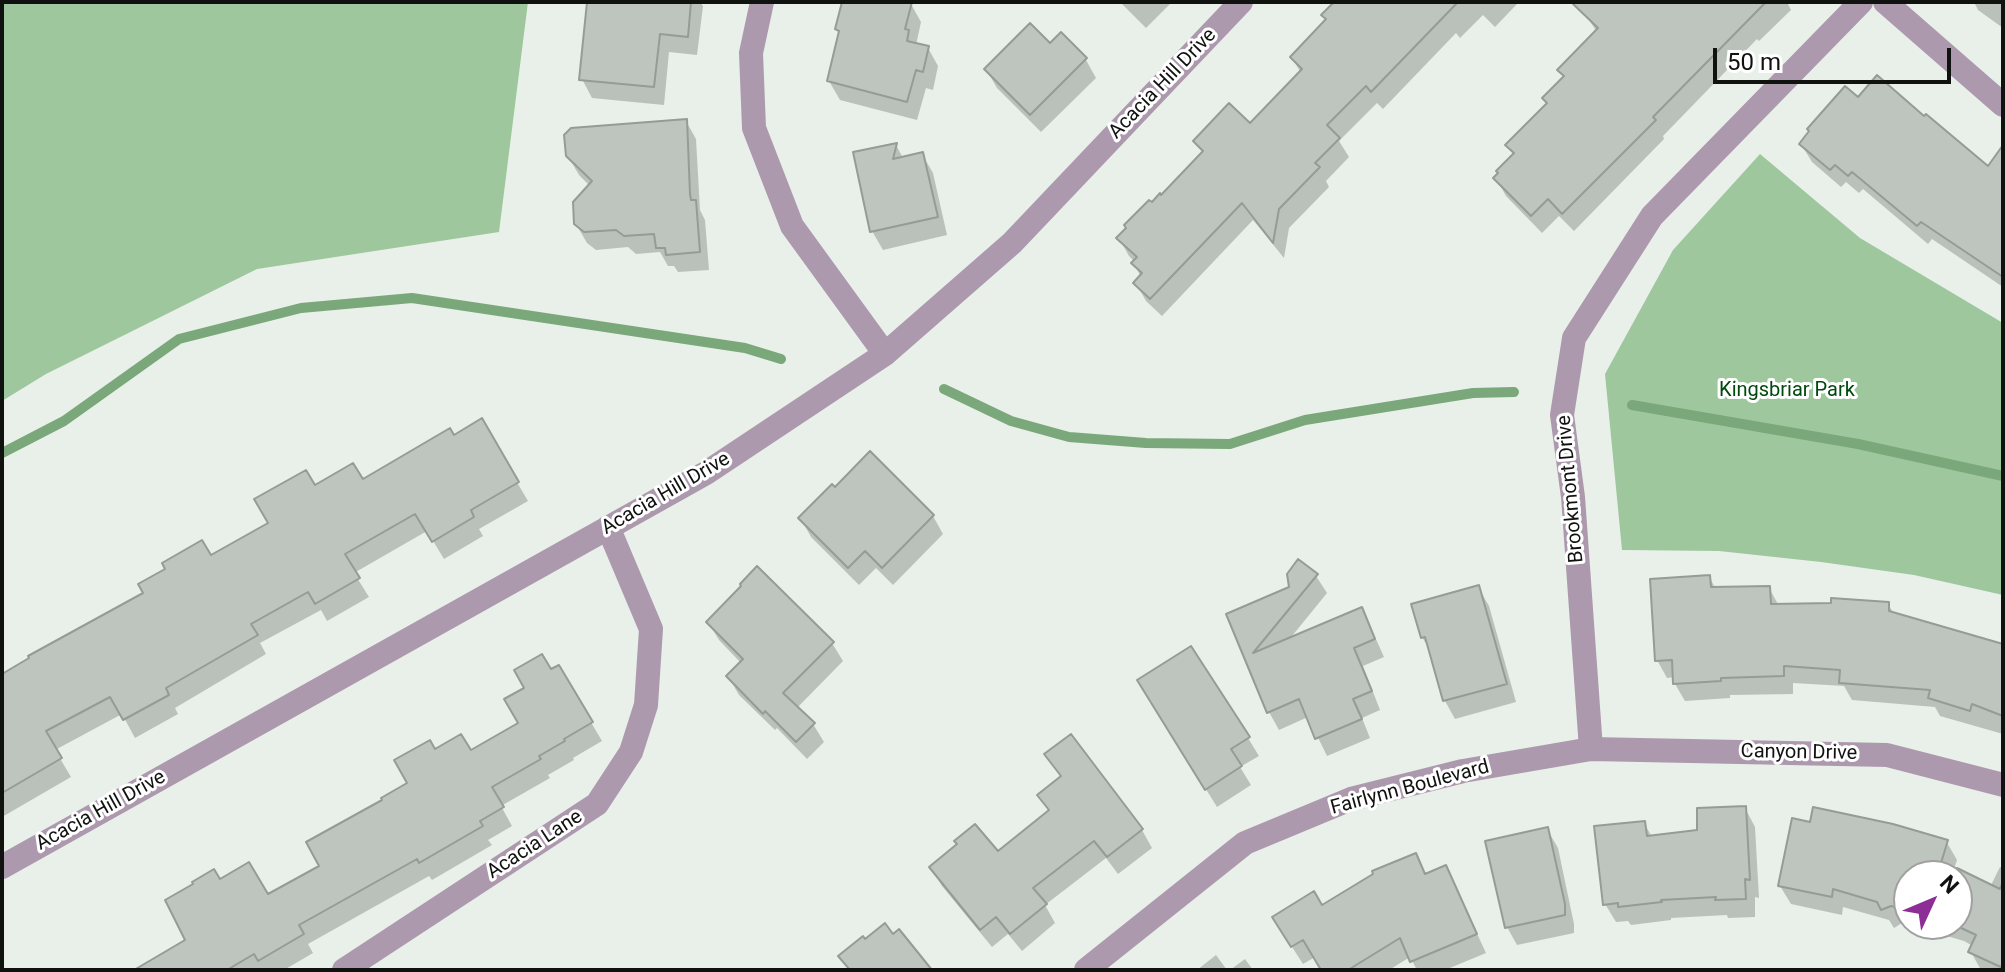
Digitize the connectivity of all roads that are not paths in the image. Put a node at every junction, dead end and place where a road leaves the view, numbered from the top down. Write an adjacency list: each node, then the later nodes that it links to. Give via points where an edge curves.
1 (762, 2): 6 (street, via 751,53 754,128 792,226)
2 (1241, 2): 6 (street, Acacia Hill Drive, via 1012,243)
3 (1861, 2): 8 (street, Brookmont Drive, via 1652,216 1574,338 1562,415)
4 (1885, 2): 5 (street)
5 (2003, 105)
6 (885, 354): 7 (street, Acacia Hill Drive, via 706,473)
7 (608, 527): 10 (street, Acacia Hill Drive); 11 (street, Acacia Lane, via 651,629 646,705 631,752 597,804)
8 (1591, 749): 9 (street, Canyon Drive, via 1887,755); 12 (street, Fairlynn Boulevard, via 1463,771 1351,799 1245,843)
9 (2003, 785)
10 (2, 867)
11 (344, 970)
12 (1086, 970)

